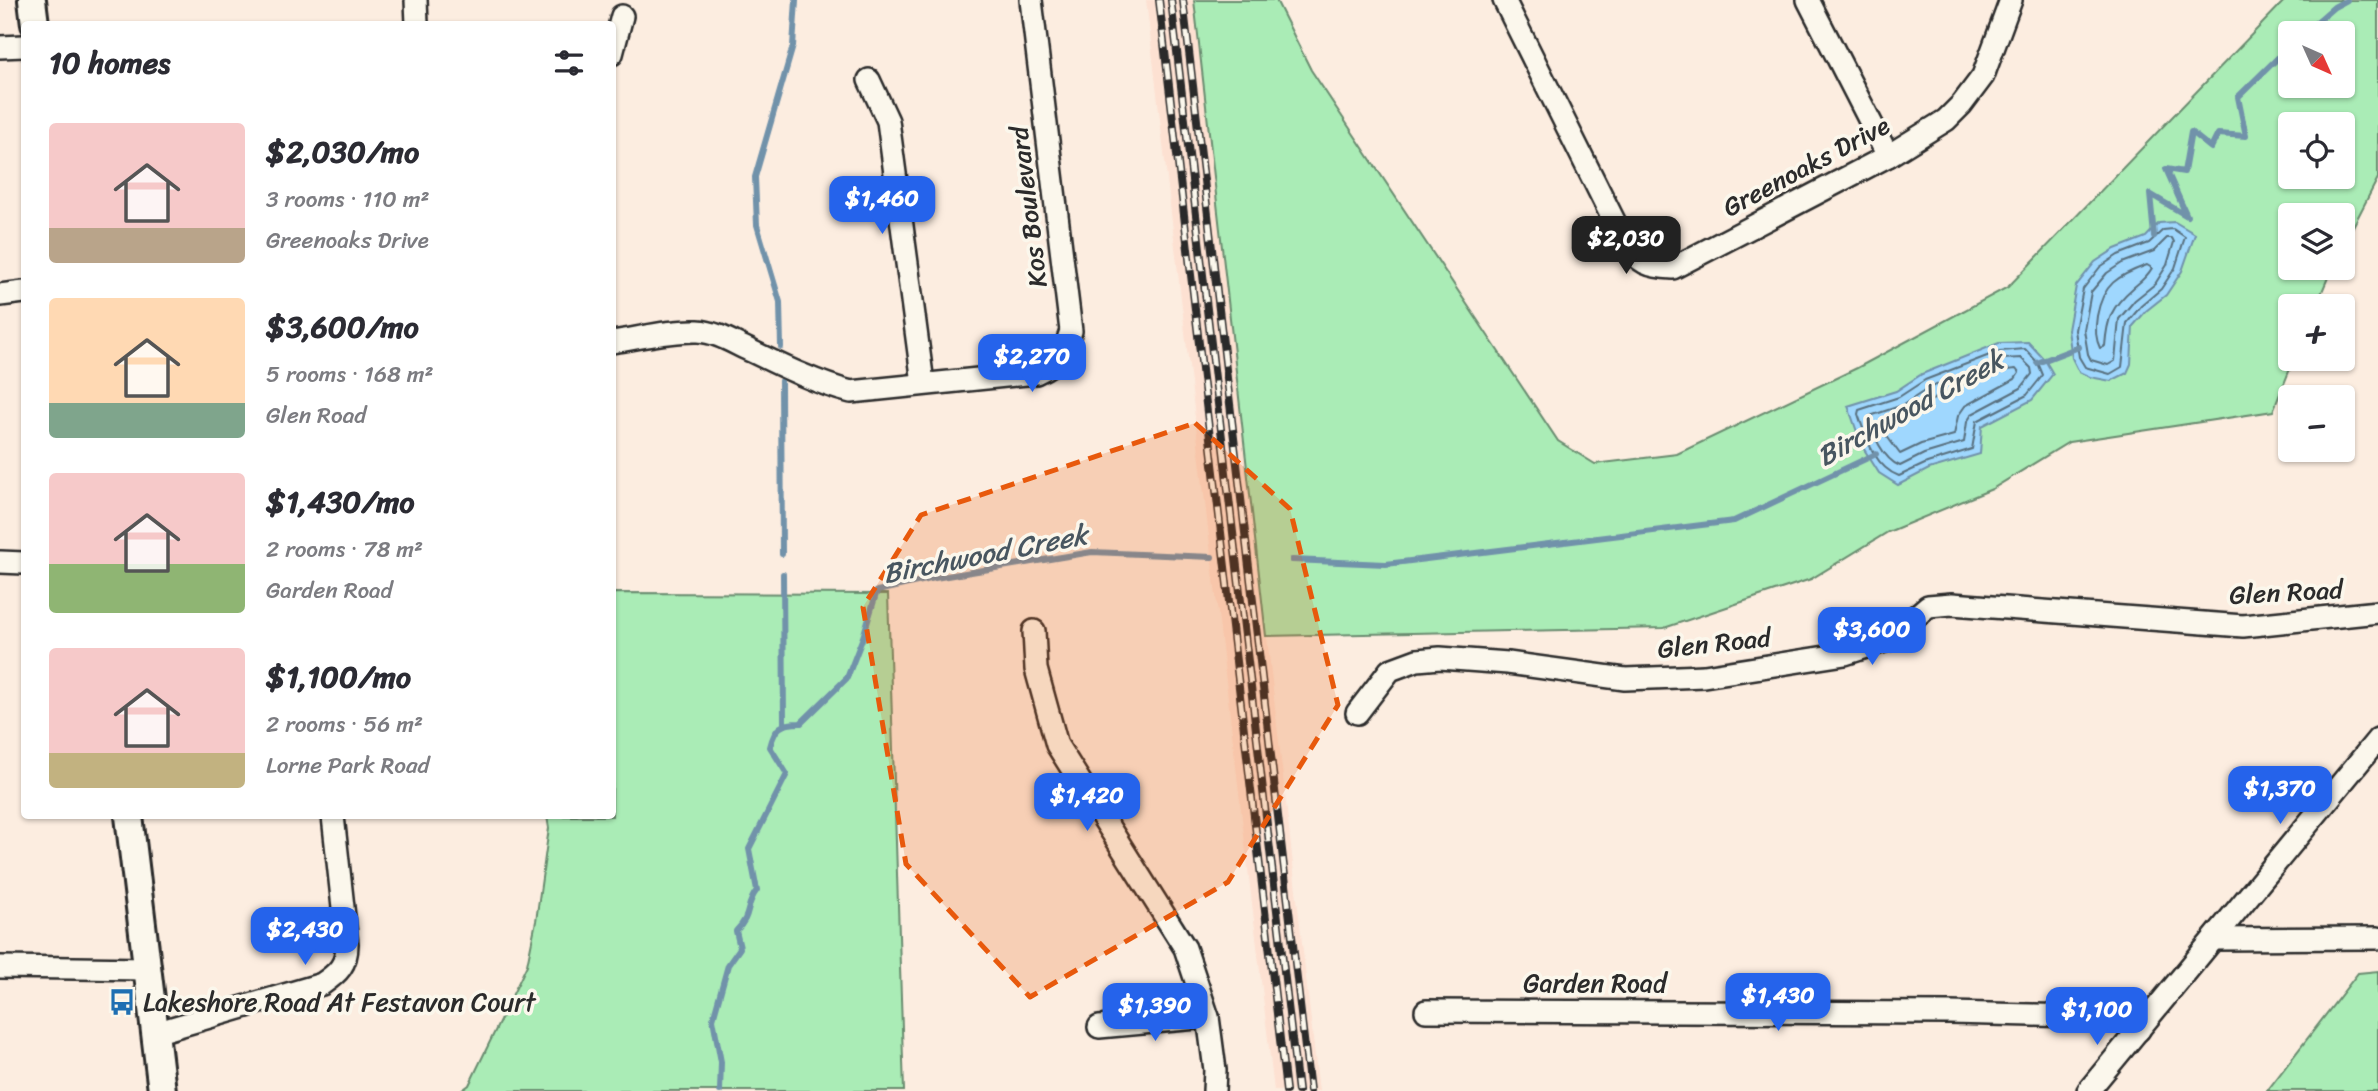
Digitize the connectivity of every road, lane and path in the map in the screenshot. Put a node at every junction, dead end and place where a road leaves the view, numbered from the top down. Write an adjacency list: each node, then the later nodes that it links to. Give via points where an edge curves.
1 (32, 0): 8 (main road)
2 (416, 0): 9 (street)
3 (1031, 0): 18 (street, Kos Boulevard, via 1072,331 1061,357 1036,373)
4 (1504, 0): 14 (street, Greenoaks Drive, via 1625,243 1635,257 1653,267 1673,268)
5 (1808, 0): 14 (street)
6 (2011, 0): 14 (street, Greenoaks Drive, via 1983,76 1962,104 1946,120)
7 (622, 16): 10 (street)
8 (35, 21)
9 (417, 21)
10 (616, 39)
11 (21, 46): 12 (street)
12 (0, 47)
13 (869, 80): 18 (street, via 888,121)
14 (1888, 156)
15 (21, 292): 16 (street)
16 (0, 295)
17 (616, 342): 18 (street, Kos Boulevard, via 700,331 732,340 851,392)
18 (923, 383)
19 (0, 562): 20 (street)
20 (21, 563)
21 (2378, 612): 23 (street, Glen Road, via 2243,626 1952,604 1928,606 1888,640 1844,654 1704,676 1625,679 1508,663 1416,660 1390,670)
22 (1034, 631): 32 (street, via 1036,669 1057,745 1185,948)
23 (1357, 713)
24 (2378, 739): 28 (street)
25 (129, 819): 30 (main road)
26 (333, 819): 35 (street, via 347,944 347,960 336,974 322,984)
27 (2378, 938): 28 (street)
28 (2214, 939): 34 (street)
29 (0, 967): 30 (street)
30 (148, 968): 35 (main road)
31 (1426, 1011): 34 (street, Garden Road, via 2118,1017)
32 (1208, 1017): 33 (street); 37 (street)
33 (1098, 1027)
34 (2139, 1030): 38 (street)
35 (155, 1033): 36 (main road)
36 (162, 1091)
37 (1214, 1091)
38 (2088, 1091)

